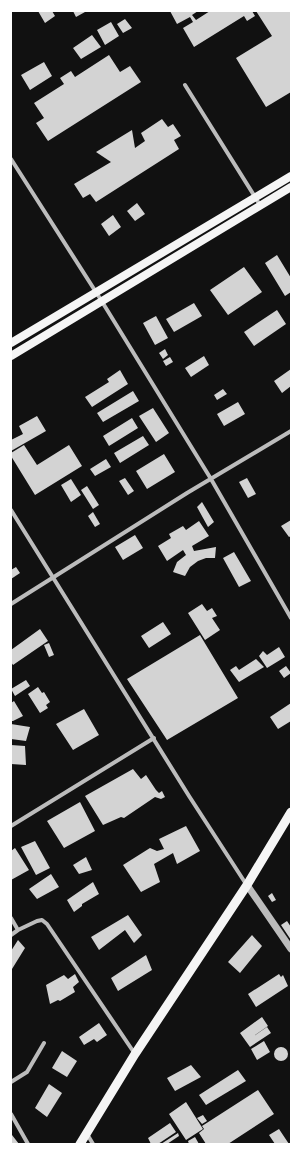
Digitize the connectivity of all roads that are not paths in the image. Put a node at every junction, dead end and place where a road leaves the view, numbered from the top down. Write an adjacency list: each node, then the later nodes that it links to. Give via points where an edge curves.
1 (184, 85): 5 (street)
2 (11, 159): 9 (street)
3 (291, 176): 5 (main road)
4 (291, 187): 6 (main road)
5 (256, 197): 6 (street); 7 (main road)
6 (260, 205): 8 (main road)
7 (176, 244): 8 (main road); 9 (main road)
8 (182, 253): 9 (main road)
9 (99, 297): 10 (main road); 11 (main road); 14 (street)
10 (12, 342): 11 (main road)
11 (21, 351): 12 (main road)
12 (11, 356)
13 (291, 431): 14 (street)
14 (211, 479): 16 (street); 18 (street)
15 (11, 510): 16 (street)
16 (53, 579): 17 (street); 19 (street)
17 (11, 604)
18 (291, 618)
19 (154, 738): 21 (street); 22 (street)
20 (291, 812): 22 (highway)
21 (11, 826)
22 (247, 885): 26 (street); 28 (highway)
23 (11, 918): 24 (street)
24 (18, 930): 25 (street); 28 (street, via 37,921 42,920 47,924)
25 (11, 935)
26 (291, 949)
27 (44, 1043): 29 (street, via 27,1072)
28 (135, 1054): 31 (highway)
29 (11, 1082)
30 (11, 1114): 32 (street)
31 (87, 1134): 33 (highway); 34 (street)
32 (28, 1144)
33 (80, 1144)
34 (93, 1144)

